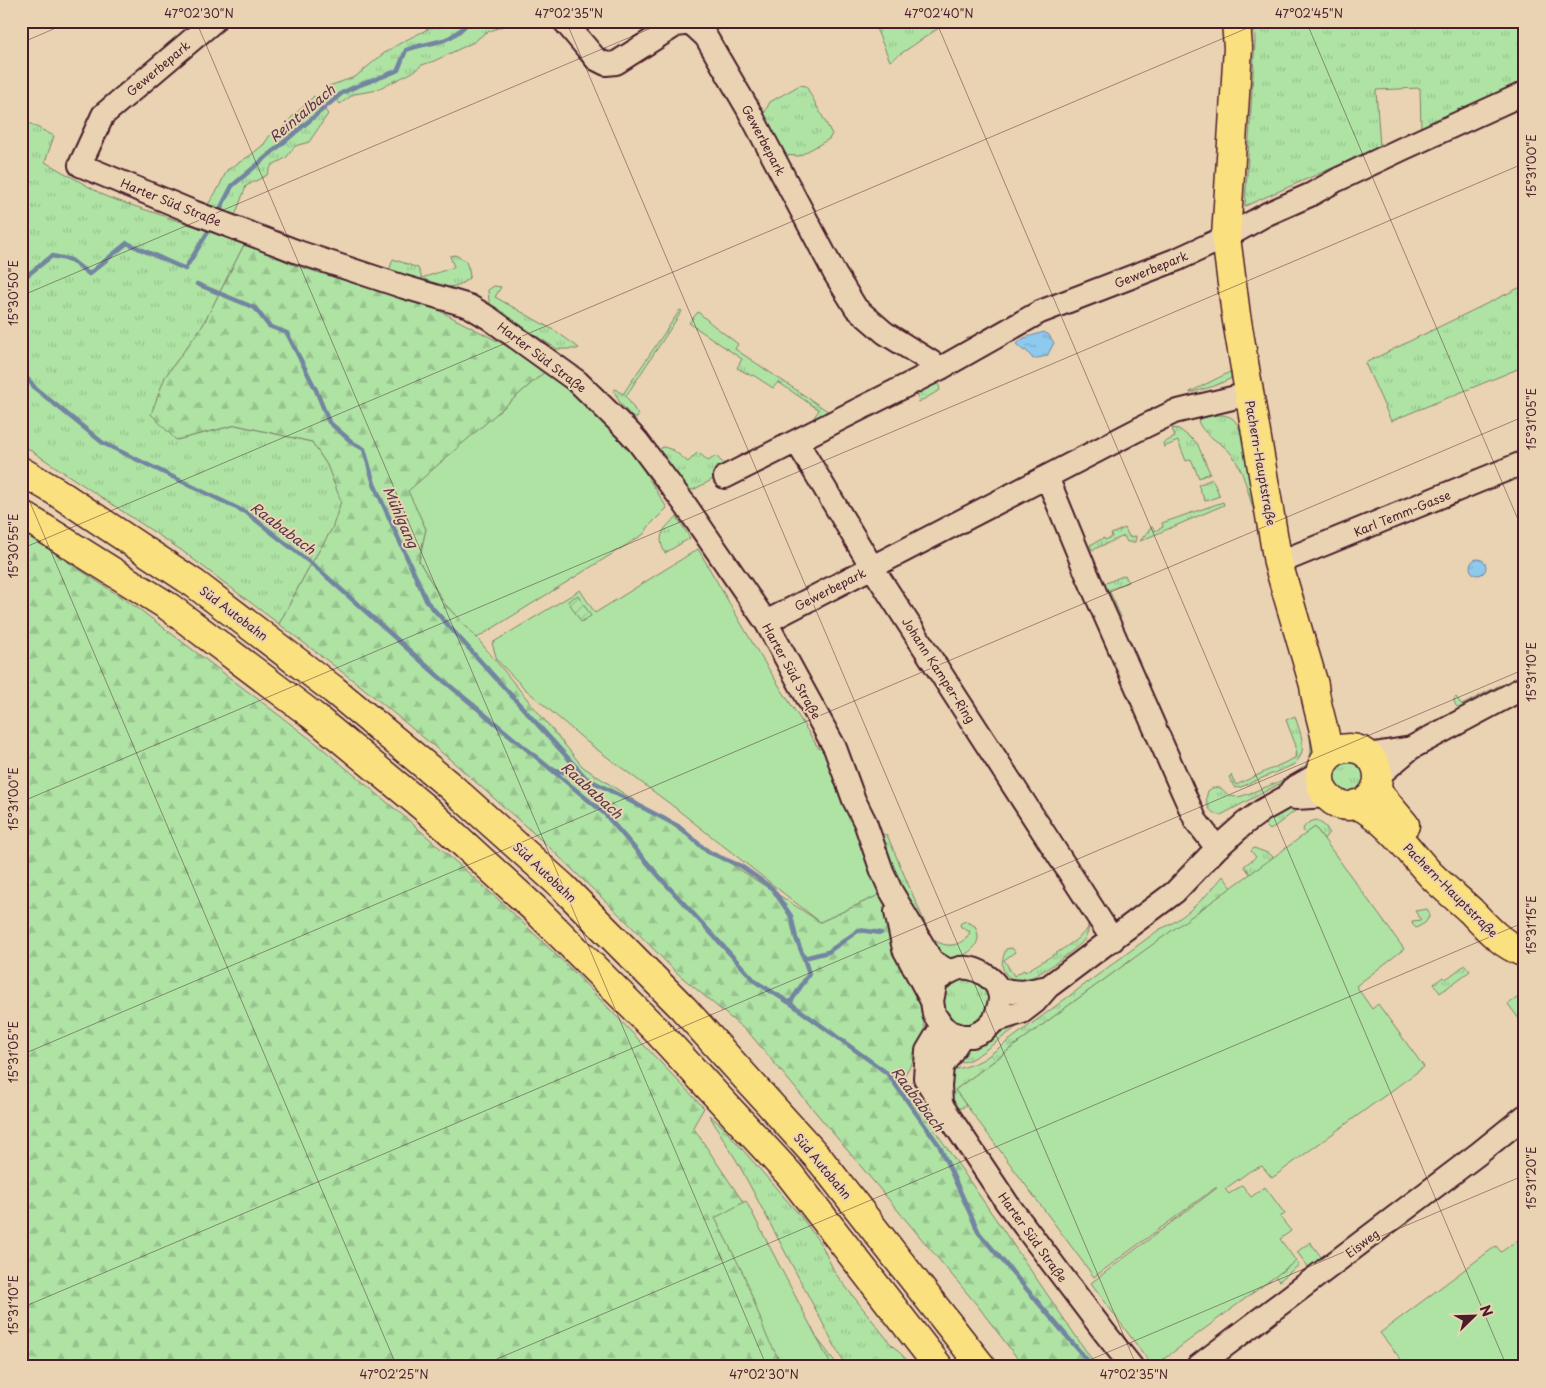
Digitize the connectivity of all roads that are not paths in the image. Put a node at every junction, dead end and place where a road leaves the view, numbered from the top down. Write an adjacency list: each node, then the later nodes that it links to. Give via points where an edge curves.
1 (214, 21): 5 (street, Gewerbepark)
2 (564, 21): 7 (street, Gewerbepark, via 596,59 606,64 616,63 676,25 691,23 706,37 748,109 856,308 885,333)
3 (1236, 21): 6 (main road, Pachern-Hauptstraße, via 1238,48)
4 (1525, 94): 6 (street, via 1345,176)
5 (103, 114): 17 (street, Harter Süd Straße, via 80,164 193,212 307,255 469,306 578,382 634,437)
6 (1226, 238): 7 (street, Gewerbepark, via 1040,312); 8 (main road, Pachern-Hauptstraße)
7 (941, 368): 9 (street, Gewerbepark)
8 (1249, 394): 13 (street, via 1174,412); 15 (main road, Pachern-Hauptstraße)
9 (797, 442): 12 (street, Gewerbepark); 16 (street, Gewerbepark)
10 (1525, 462): 15 (street, Karl Temm-Gasse)
11 (21, 471): 35 (main road, Süd Autobahn, via 195,584 334,690 450,786 562,887 683,1008 821,1161)
12 (725, 477)
13 (1047, 477): 16 (street); 20 (street, via 1196,821)
14 (21, 514): 34 (main road, via 169,607 312,715 426,810 537,911 658,1032 790,1175)
15 (1278, 563): 19 (main road, Pachern-Hauptstraße, via 1314,685 1328,747)
16 (872, 567): 17 (street, Gewerbepark); 22 (street, Johann Kamper-Ring)
17 (766, 622): 21 (street, Harter Süd Straße, via 835,748)
18 (1525, 687): 19 (street, via 1411,748)
19 (1351, 774): 20 (street, via 1296,798 1288,796 1245,823); 23 (main road, Pachern-Hauptstraße, via 1380,795 1403,823 1512,931); 24 (main road, Pachern-Hauptstraße, via 1368,810 1393,832 1433,877 1500,940)
20 (1217, 848): 22 (street, via 1175,892)
21 (891, 892): 25 (street, Harter Süd Straße, via 932,961); 28 (street, Harter Süd Straße, via 904,949)
22 (1113, 940): 26 (street)
23 (1525, 948)
24 (1525, 953)
25 (950, 972): 27 (street, via 961,968 982,972 991,978); 28 (street, via 936,981)
26 (1048, 988): 27 (street, via 1022,992); 29 (street, via 1022,1012)
27 (998, 990): 29 (street, via 1000,999)
28 (932, 1001): 30 (street, Harter Süd Straße, via 934,1014)
29 (994, 1021): 31 (street, via 985,1030 972,1036)
30 (942, 1026): 31 (street); 32 (street, Harter Süd Straße, via 927,1051 925,1078)
31 (962, 1036): 32 (street, via 942,1067)
32 (941, 1104): 36 (street, Harter Süd Straße, via 1008,1203)
33 (1525, 1116): 37 (street, Eisweg)
34 (939, 1367)
35 (982, 1367)
36 (1132, 1367)
37 (1197, 1367)

